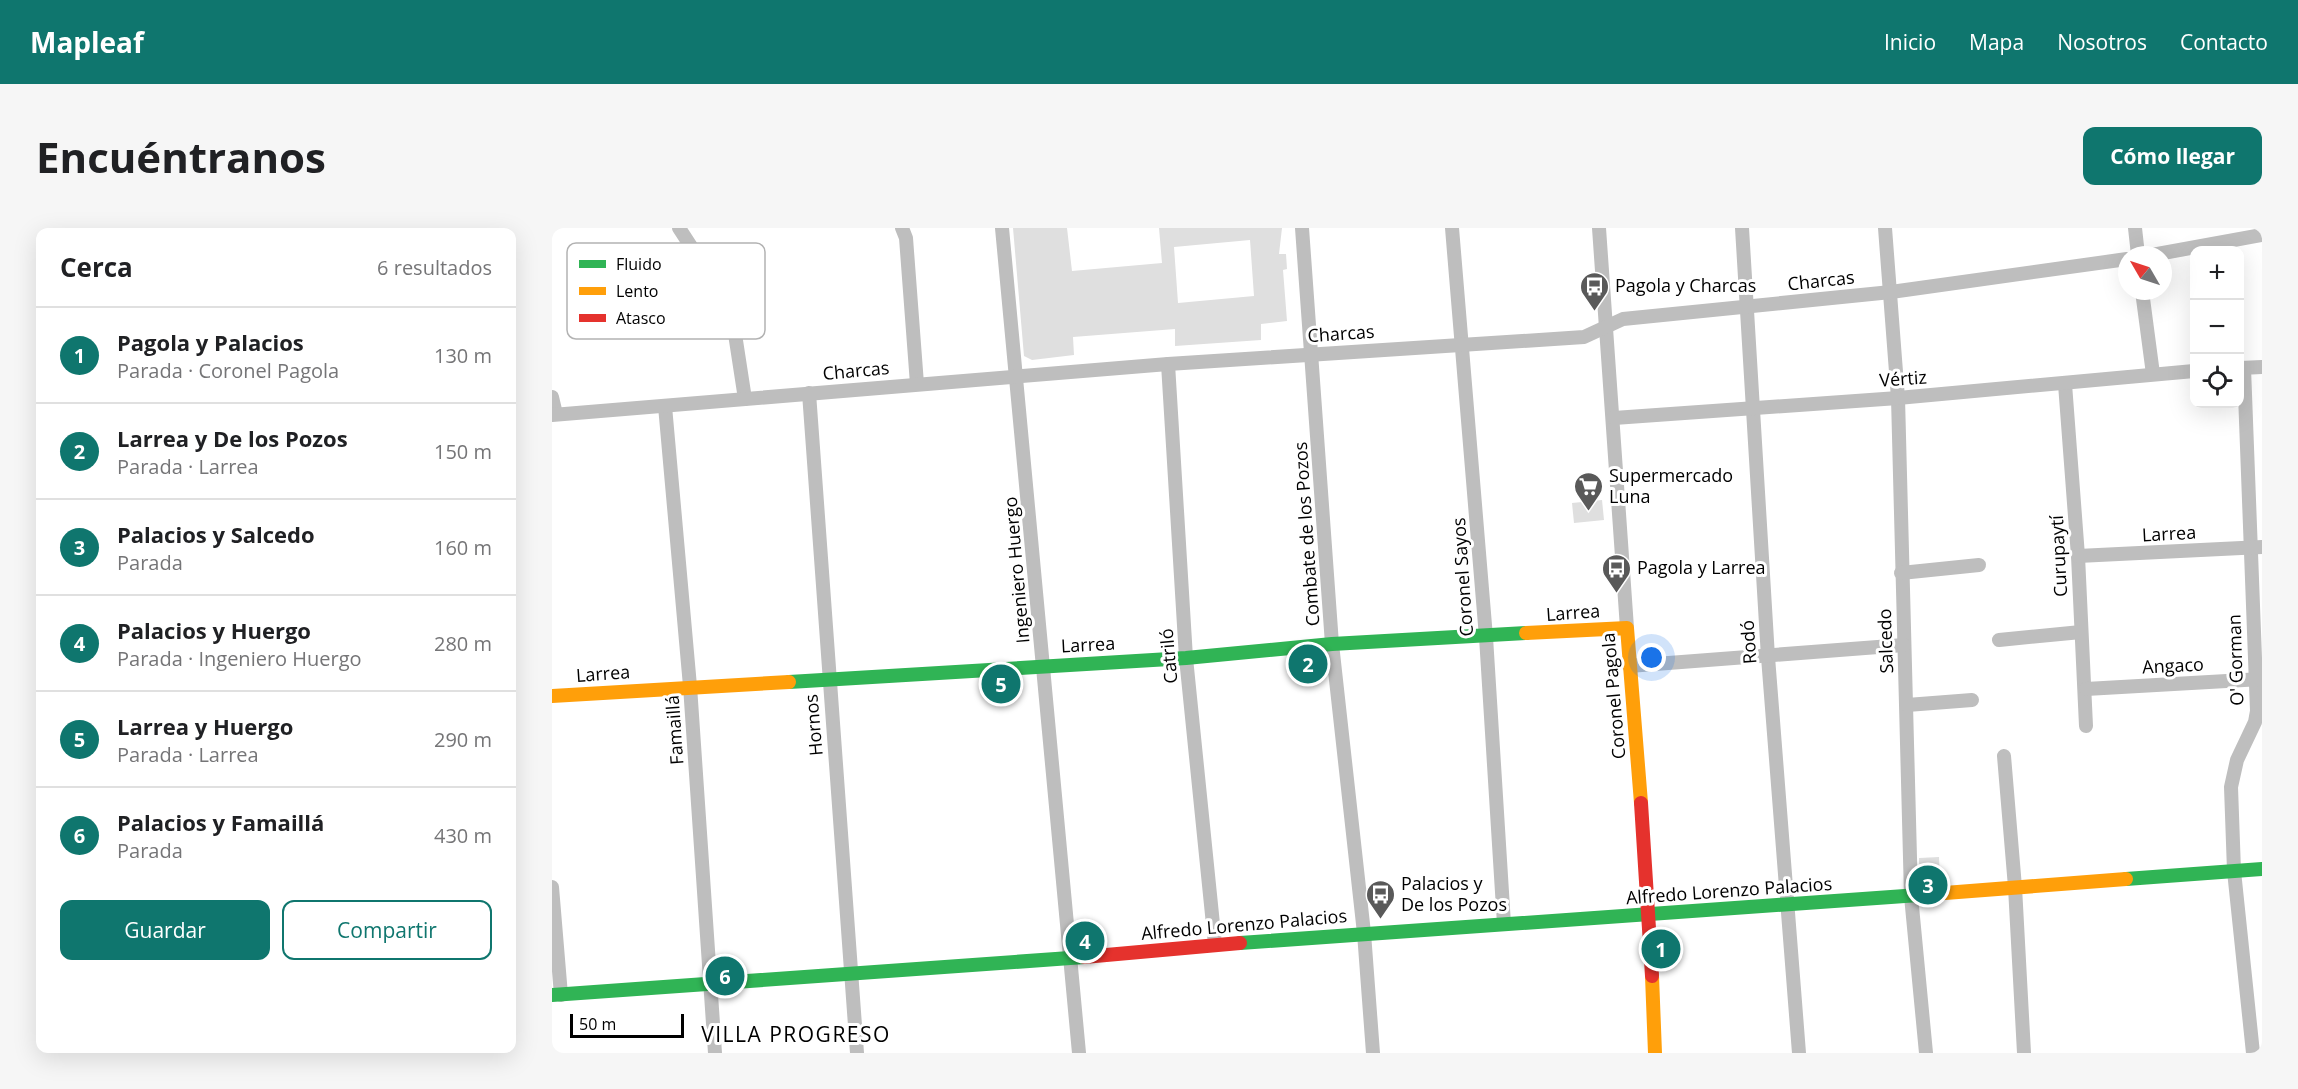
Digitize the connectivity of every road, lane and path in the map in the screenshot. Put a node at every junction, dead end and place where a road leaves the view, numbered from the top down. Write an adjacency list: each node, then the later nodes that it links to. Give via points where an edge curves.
1 (679, 228): 11 (street)
2 (902, 228): 28 (street, via 906,238)
3 (1002, 228): 27 (street, Ingeniero Huergo)
4 (1302, 228): 21 (street, Combate de los Pozos)
5 (1452, 228): 20 (street, Coronel Sayos)
6 (1599, 228): 18 (street, Coronel Pagola)
7 (1742, 228): 17 (street, Rodó)
8 (1886, 228): 15 (street, Salcedo)
9 (2135, 228): 12 (street)
10 (2262, 235): 13 (street)
11 (689, 243)
12 (2137, 246)
13 (2172, 251)
14 (2118, 260): 15 (street, Charcas)
15 (1891, 292): 17 (street, Charcas); 33 (street, Salcedo)
16 (2143, 300): 26 (street)
17 (1746, 307): 18 (street, Charcas, via 1623,319); 36 (street, Rodó)
18 (1605, 327): 20 (street, Charcas, via 1584,337); 38 (street, Coronel Pagola)
19 (736, 339): 34 (street)
20 (1463, 345): 21 (street, Charcas); 45 (street, Coronel Sayos)
21 (1312, 354): 22 (street, Charcas); 47 (street, Combate de los Pozos)
22 (1168, 364): 27 (street, Charcas); 50 (street, Catriló)
23 (2262, 367): 24 (street)
24 (2244, 368)
25 (2190, 371): 26 (street, Vértiz)
26 (2152, 374): 29 (street, Vértiz)
27 (1018, 376): 28 (street, Charcas); 51 (street, Ingeniero Huergo)
28 (917, 384): 30 (street, Charcas)
29 (2065, 384): 33 (street, Vértiz); 40 (street, Curupaytí)
30 (809, 393): 34 (street, Charcas); 53 (street, Hornos)
31 (2244, 394): 39 (street, O' Gorman)
32 (552, 397): 37 (street)
33 (1898, 398): 36 (street, Vértiz); 42 (street, Salcedo)
34 (745, 399): 35 (street, Charcas)
35 (664, 406): 37 (street, Charcas); 55 (street, Famaillá)
36 (1753, 407): 38 (street, Vértiz); 49 (street, Rodó)
37 (554, 414)
38 (1614, 418): 43 (street, Coronel Pagola)
39 (2256, 548): 40 (street, Larrea); 54 (street, O' Gorman)
40 (2078, 556): 44 (street, Curupaytí)
41 (1979, 565): 42 (street)
42 (1901, 573): 48 (street, Salcedo)
43 (1627, 628): 45 (street, Larrea); 52 (street, Coronel Pagola)
44 (2081, 632): 46 (street); 56 (street, Curupaytí)
45 (1486, 637): 47 (street, Larrea); 69 (street, Coronel Sayos)
46 (1999, 640)
47 (1332, 644): 50 (street, Larrea); 70 (street, Combate de los Pozos)
48 (1904, 645): 49 (street); 59 (street, Salcedo)
49 (1768, 657): 52 (street); 67 (street, Rodó)
50 (1186, 658): 51 (street, Larrea); 71 (street, Catriló)
51 (1043, 666): 53 (street, Larrea); 72 (street, Ingeniero Huergo)
52 (1629, 666): 68 (street, Coronel Pagola)
53 (828, 677): 55 (street, Larrea); 73 (street, Hornos)
54 (2259, 679): 56 (street, Angaco); 63 (street, O' Gorman, via 2255,723 2237,760 2231,787)
55 (690, 687): 57 (street, Larrea); 74 (street, Famaillá)
56 (2086, 689): 60 (street, Curupaytí)
57 (552, 696)
58 (1972, 700): 59 (street)
59 (1907, 705): 66 (street, Salcedo)
60 (2086, 726)
61 (2004, 756): 65 (street)
62 (2262, 869): 63 (street, Alfredo Lorenzo Palacios)
63 (2234, 871): 65 (street, Alfredo Lorenzo Palacios); 84 (street, O' Gorman)
64 (552, 887): 75 (street)
65 (2015, 887): 66 (street, Alfredo Lorenzo Palacios); 83 (street)
66 (1911, 896): 67 (street, Alfredo Lorenzo Palacios); 82 (street, Salcedo)
67 (1788, 904): 68 (street, Alfredo Lorenzo Palacios); 81 (street, Rodó)
68 (1649, 915): 69 (street, Alfredo Lorenzo Palacios); 80 (street, Coronel Pagola)
69 (1504, 924): 70 (street, Alfredo Lorenzo Palacios)
70 (1364, 933): 71 (street, Alfredo Lorenzo Palacios); 79 (street, Combate de los Pozos)
71 (1215, 944): 72 (street, Alfredo Lorenzo Palacios)
72 (1071, 958): 73 (street, Alfredo Lorenzo Palacios); 78 (street, Ingeniero Huergo)
73 (852, 974): 74 (street, Alfredo Lorenzo Palacios); 77 (street, Hornos)
74 (709, 985): 75 (street, Alfredo Lorenzo Palacios); 76 (street, Famaillá)
75 (556, 995)
76 (715, 1053)
77 (857, 1053)
78 (1079, 1053)
79 (1373, 1053)
80 (1655, 1053)
81 (1799, 1053)
82 (1926, 1053)
83 (2024, 1053)
84 (2253, 1053)

